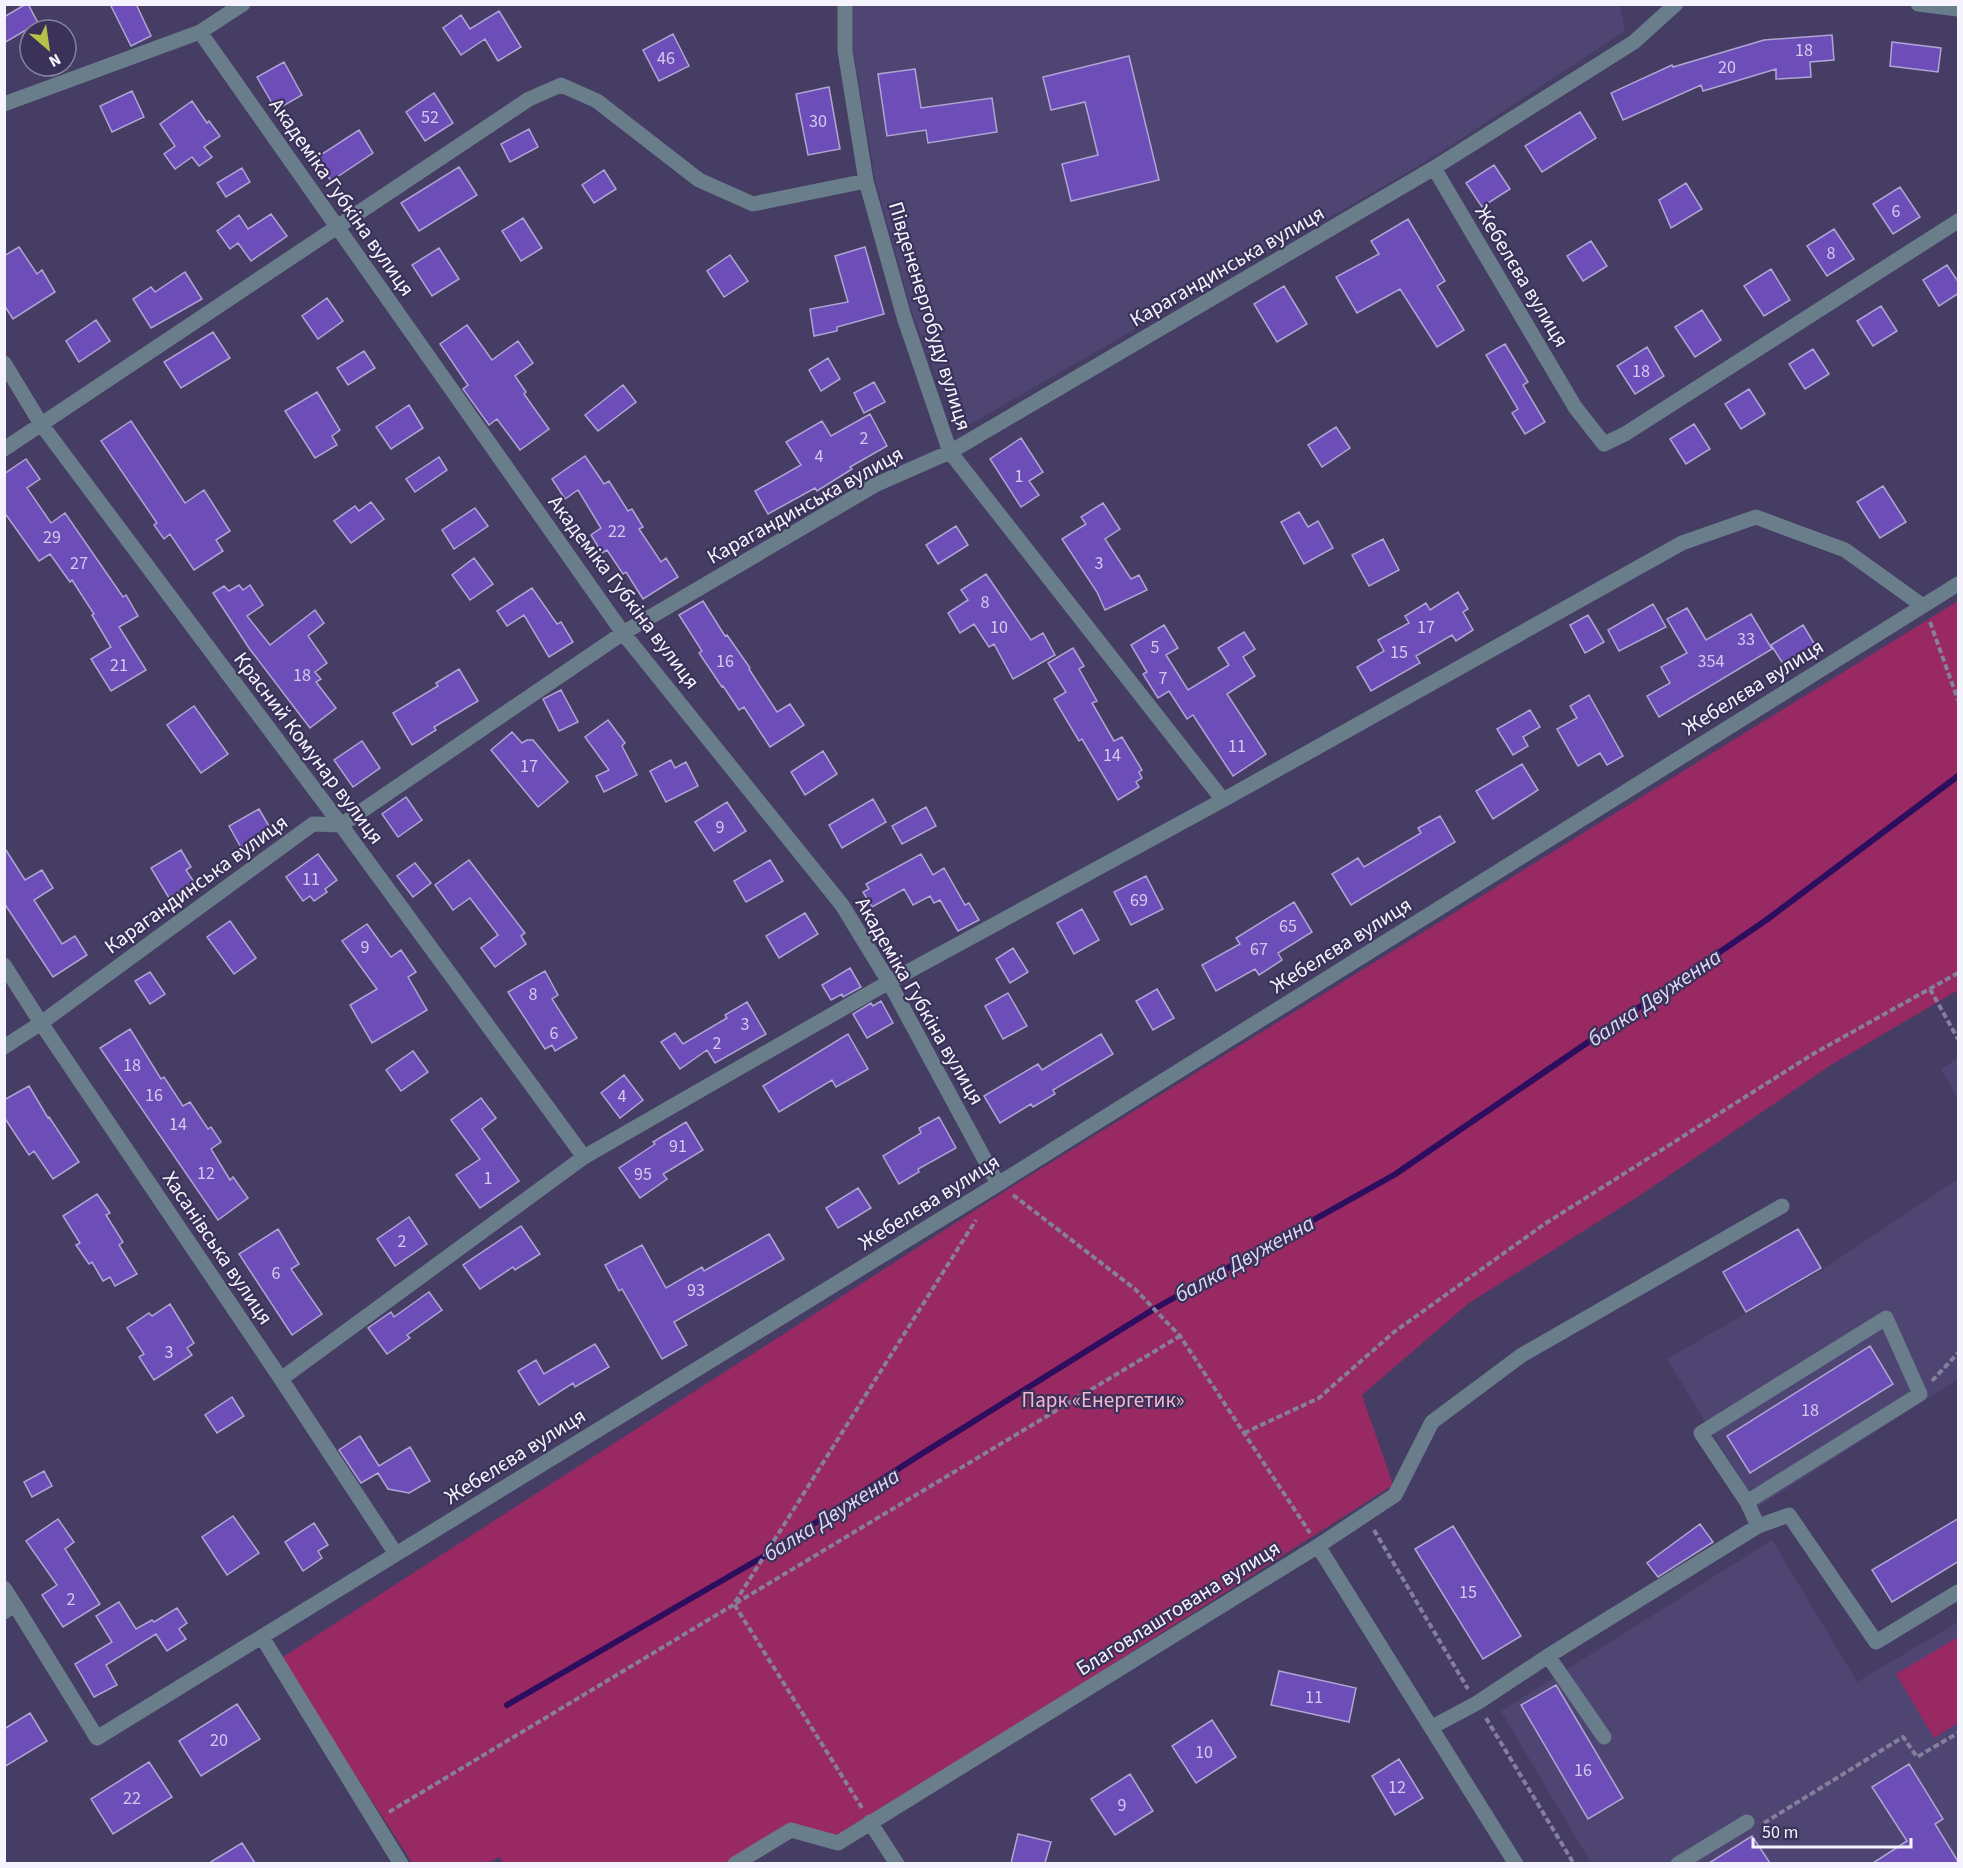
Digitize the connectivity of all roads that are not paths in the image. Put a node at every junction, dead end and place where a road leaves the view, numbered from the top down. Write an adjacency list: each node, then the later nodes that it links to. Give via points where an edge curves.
1 (243, 4): 6 (street)
2 (845, 4): 9 (street, Південенергобуду вулиця, via 845,51)
3 (1676, 4): 8 (street, Карагандинська вулиця, via 1634,42)
4 (1918, 4): 5 (street)
5 (1959, 9)
6 (201, 32): 7 (street); 11 (street, Академіка Губкіна вулиця)
7 (4, 104)
8 (1434, 168): 10 (street, Жебелєва вулиця, via 1575,407 1604,444); 15 (street, Карагандинська вулиця)
9 (866, 182): 11 (street, via 753,204 699,180 597,101 561,85 529,99); 15 (street, Південенергобуду вулиця, via 904,317)
10 (1959, 221)
11 (337, 227): 13 (street); 18 (street, Академіка Губкіна вулиця)
12 (4, 363): 13 (street, Красний Комунар вулиця)
13 (41, 424): 14 (street); 20 (street, Красний Комунар вулиця)
14 (4, 449)
15 (950, 452): 18 (street, Карагандинська вулиця, via 875,485); 19 (street, Південенергобуду вулиця)
16 (1959, 584): 17 (street, Жебелєва вулиця)
17 (1923, 606): 19 (street, via 1845,550 1756,517 1682,543); 26 (street, Жебелєва вулиця)
18 (623, 633): 20 (street, Карагандинська вулиця); 22 (street, Академіка Губкіна вулиця, via 842,905)
19 (1222, 800): 22 (street)
20 (340, 825): 23 (street, Карагандинська вулиця, via 313,824); 25 (street, Красний Комунар вулиця)
21 (4, 965): 23 (street, Хасанівська вулиця)
22 (889, 982): 25 (street); 26 (street, Академіка Губкіна вулиця)
23 (41, 1023): 24 (street, Карагандинська вулиця); 28 (street, Хасанівська вулиця)
24 (4, 1047)
25 (584, 1157): 28 (street)
26 (998, 1184): 32 (street, Жебелєва вулиця)
27 (1782, 1206): 31 (street, Благовлаштована вулиця, via 1513,1362 1432,1422 1395,1495)
28 (281, 1379): 32 (street, Хасанівська вулиця)
29 (1747, 1502): 29 (street, via 1920,1394 1886,1318 1701,1433); 30 (street)
30 (1758, 1526): 34 (street, via 1789,1515 1876,1642); 37 (street)
31 (1318, 1546): 38 (street); 40 (street, Благовлаштована вулиця)
32 (396, 1554): 36 (street, Жебелєва вулиця)
33 (4, 1588): 35 (street)
34 (1959, 1592)
35 (10, 1608): 36 (street, Жебелєва вулиця, via 97,1738)
36 (262, 1637): 42 (street)
37 (1548, 1656): 38 (street, via 1477,1703); 39 (street)
38 (1432, 1727): 45 (street)
39 (1605, 1737)
40 (870, 1822): 43 (street, Благовлаштована вулиця, via 837,1843 791,1830); 44 (street)
41 (1752, 1825): 46 (street)
42 (401, 1863)
43 (735, 1863)
44 (897, 1863)
45 (1516, 1863)
46 (1678, 1863)

